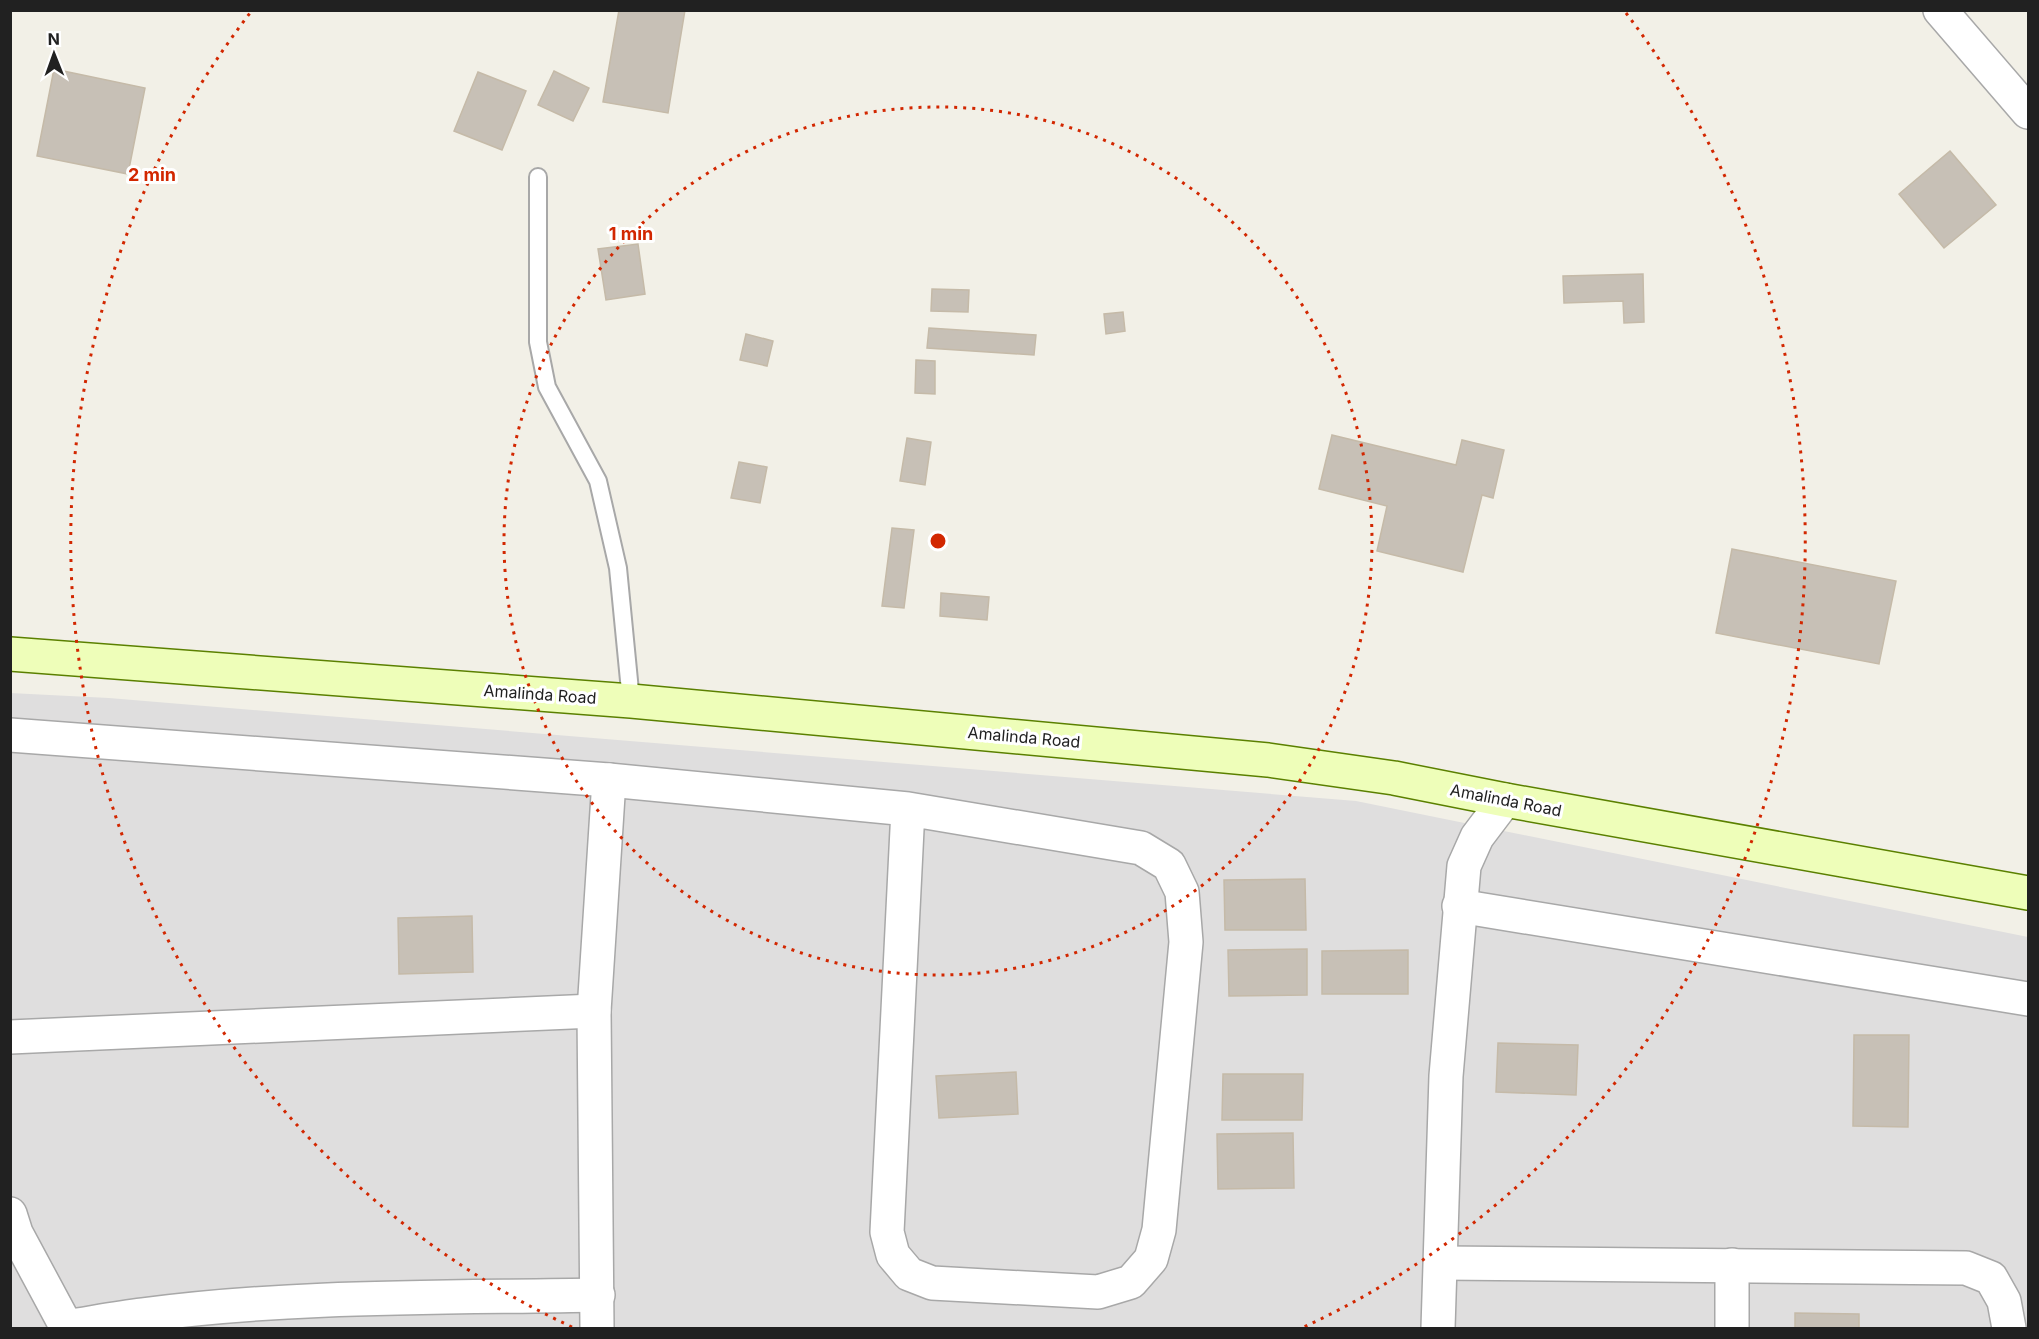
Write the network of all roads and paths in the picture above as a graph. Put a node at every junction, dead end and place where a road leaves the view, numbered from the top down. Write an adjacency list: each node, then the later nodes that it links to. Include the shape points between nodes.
1 (1940, 10): 2 (street)
2 (2028, 112)
3 (538, 177): 5 (lane, via 538,342 547,387 598,481 618,568)
4 (10, 654): 5 (street, Amalinda Road)
5 (631, 701): 8 (street, Amalinda Road, via 1268,760 1394,778)
6 (10, 735): 7 (street)
7 (609, 780): 9 (street); 13 (street)
8 (1505, 800): 10 (street, Amalinda Road); 11 (street, via 1477,837 1464,866)
9 (908, 809): 9 (street, via 1141,848 1168,865 1182,892 1186,942 1159,1230 1151,1259 1131,1282 1098,1292 932,1284 909,1274 893,1255 887,1232)
10 (2028, 893)
11 (1459, 906): 12 (street); 16 (street, via 1446,1076)
12 (2028, 999)
13 (594, 1011): 14 (street); 18 (street)
14 (10, 1037)
15 (10, 1214): 19 (street, via 16,1233)
16 (1441, 1263): 17 (street); 21 (street)
17 (1732, 1265): 22 (street); 23 (street, via 1966,1268 1991,1278 2004,1301)
18 (598, 1295): 19 (street, via 239,1306 142,1315); 20 (street)
19 (67, 1328)
20 (597, 1329)
21 (1438, 1329)
22 (1732, 1329)
23 (2009, 1329)

